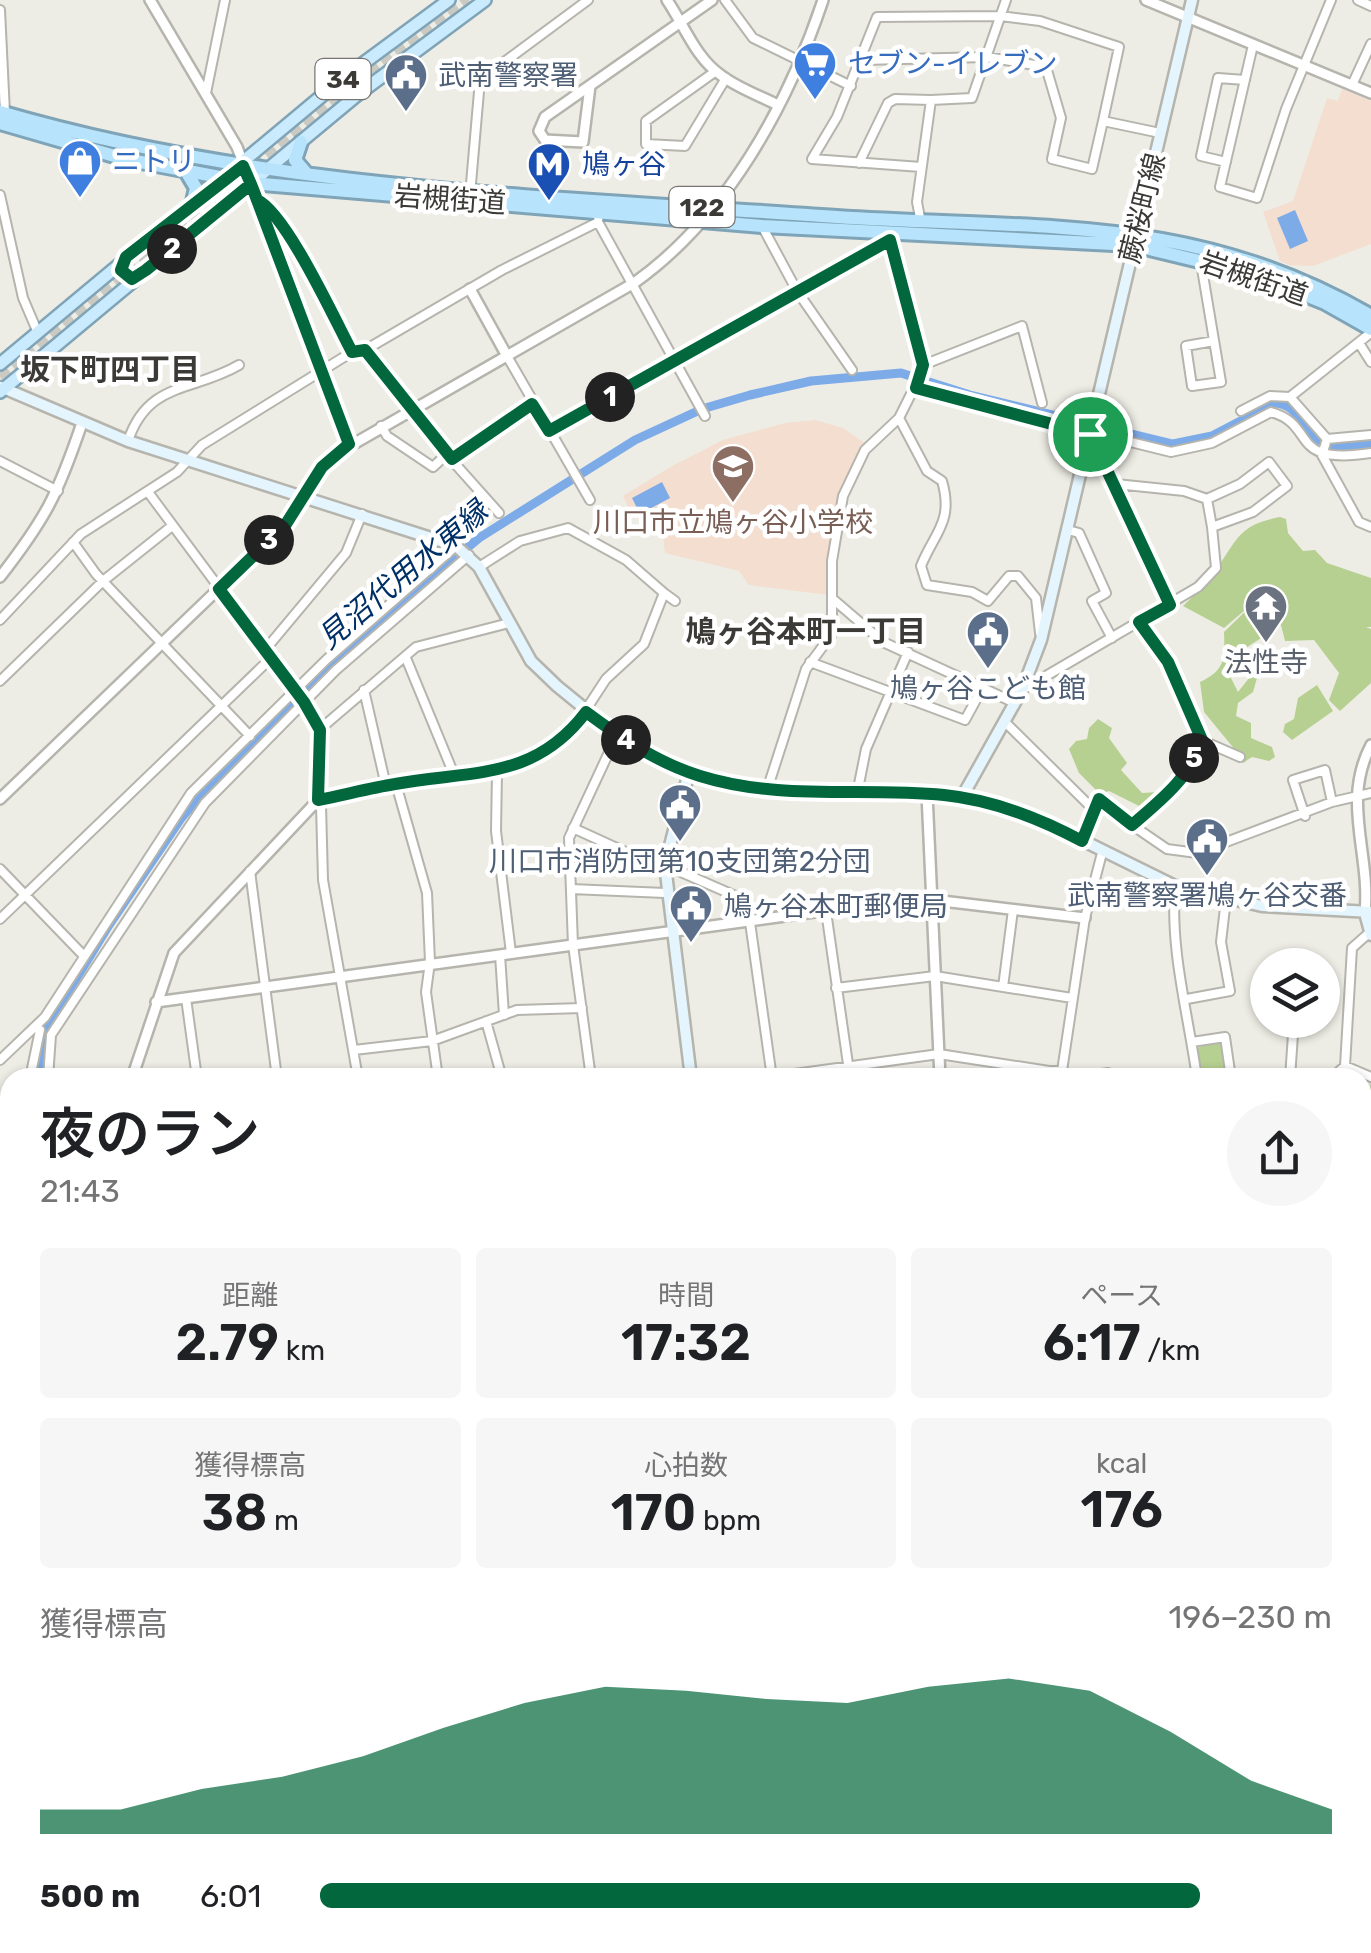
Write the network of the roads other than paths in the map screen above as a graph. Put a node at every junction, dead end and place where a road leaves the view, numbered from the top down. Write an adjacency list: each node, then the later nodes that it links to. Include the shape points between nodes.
1 (150, 0): 32 (street)
2 (225, 0): 32 (street)
3 (449, 0): 42 (main road, 34, via 342,79)
4 (484, 0): 39 (main road, 34)
5 (588, 0): 50 (street, via 480,80)
6 (668, 0): 19 (street)
7 (712, 0): 19 (street)
8 (726, 0): 24 (street, via 747,33)
9 (823, 0): 24 (street)
10 (1006, 0): 17 (street)
11 (1146, 0): 18 (street)
12 (1192, 0): 18 (main road, 蕨桜町線)
13 (1331, 0): 25 (street)
14 (1358, 0): 15 (street)
15 (1371, 6)
16 (0, 10): 36 (street)
17 (1000, 16): 22 (street); 23 (street, via 878,17); 37 (street, via 1040,21 1119,47)
18 (1187, 18): 21 (street); 38 (main road, 蕨桜町線)
19 (682, 22): 26 (street); 30 (street)
20 (1371, 44): 29 (street)
21 (1253, 45): 25 (street); 28 (street)
22 (987, 57): 23 (street); 34 (street, via 972,98); 37 (street, via 1046,67 1061,118 1052,159 1092,169)
23 (862, 60): 31 (street)
24 (798, 64): 31 (street); 35 (street)
25 (1303, 65): 29 (street); 40 (street, via 1257,198 1220,188)
26 (716, 71): 27 (street); 27 (street, via 646,121 646,144 685,146)
27 (726, 78): 35 (street)
28 (1245, 80): 40 (street); 40 (street, via 1218,78 1201,156)
29 (1352, 85): 33 (street)
30 (590, 86): 30 (street, via 583,142 545,140 542,121)
31 (851, 86): 41 (street, via 812,159)
32 (206, 93): 42 (street)
33 (1371, 93)
34 (931, 100): 41 (street, via 888,104); 43 (street)
35 (778, 105): 53 (street)
36 (2, 116): 42 (highway, 岩槻街道 / 122); 45 (highway, 岩槻街道 / 122, via 94,151)
37 (1102, 121): 38 (street)
38 (1160, 134): 60 (main road, 蕨桜町線)
39 (301, 142): 44 (main road, 34); 46 (highway, via 295,160)
40 (1226, 162)
41 (859, 163): 43 (street)
42 (243, 166): 44 (highway, 岩槻街道 / 122); 47 (main road, 34); 48 (street)
43 (921, 167): 57 (street)
44 (268, 170): 46 (highway, 岩槻街道 / 122); 48 (main road, 34)
45 (184, 171): 47 (highway, 岩槻街道 / 122); 52 (highway, via 195,180)
46 (312, 175): 50 (highway, 岩槻街道 / 122)
47 (226, 179): 48 (highway, 岩槻街道 / 122); 52 (main road, 34)
48 (251, 184): 50 (highway, 岩槻街道 / 122); 51 (street); 65 (main road, 34)
49 (0, 195): 55 (street)
50 (470, 195): 53 (highway, 岩槻街道 / 122); 54 (highway, 岩槻街道 / 122)
51 (257, 200): 77 (street, via 282,222); 84 (street)
52 (192, 206): 61 (main road, 34)
53 (711, 208): 56 (street); 57 (highway, 岩槻街道 / 122)
54 (599, 216): 56 (highway, 岩槻街道 / 122); 66 (street); 67 (street)
55 (3, 220): 62 (street)
56 (700, 221): 58 (highway, 岩槻街道 / 122); 66 (street)
57 (920, 223): 60 (highway, 岩槻街道 / 122)
58 (762, 226): 59 (highway, 岩槻街道 / 122); 69 (street)
59 (889, 237): 60 (highway, 岩槻街道 / 122); 69 (street); 85 (street)
60 (1135, 238): 63 (highway, 岩槻街道 / 122); 71 (highway, 岩槻街道 / 122, via 1254,262); 96 (main road, 蕨桜町線)
61 (126, 257): 65 (main road, via 124,277); 68 (main road, 34)
62 (14, 258): 64 (street); 72 (street)
63 (1200, 258): 73 (highway, 岩槻街道 / 122, via 1292,288); 74 (street)
64 (0, 263)
65 (146, 270): 70 (main road, 34)
66 (634, 283): 78 (street); 79 (street)
67 (470, 289): 76 (street); 78 (street)
68 (87, 290): 70 (main road, via 110,283); 72 (main road, 34)
69 (797, 291): 79 (street); 83 (street)
70 (113, 301): 86 (main road, 34)
71 (1371, 316)
72 (38, 332): 81 (main road, 34)
73 (1370, 332): 75 (street)
74 (1214, 341): 74 (street, via 1221,382 1192,386 1186,346)
75 (1359, 342): 80 (street); 87 (street)
76 (365, 350): 77 (street); 90 (street)
77 (352, 352): 84 (street)
78 (507, 356): 89 (street); 90 (street)
79 (677, 359): 92 (street); 97 (street)
80 (1371, 362)
81 (0, 364)
82 (239, 365): 100 (street, via 161,394 140,415)
83 (852, 370)
84 (320, 371): 101 (street); 106 (street, via 202,444)
85 (920, 376): 88 (street, via 1022,326); 93 (street); 96 (street)
86 (1, 389): 94 (main road)
87 (1290, 396): 91 (street, via 1270,396); 99 (street)
88 (1042, 402)
89 (532, 404): 97 (street); 103 (street)
90 (411, 410): 95 (street); 103 (street)
91 (1242, 411)
92 (705, 416)
93 (899, 418): 126 (street, via 865,450 843,496 832,561); 133 (street, via 946,494 942,531 921,566 927,585 988,601 1009,576 1018,576 1036,598)
94 (82, 423): 100 (main road); 108 (street)
95 (381, 426): 101 (street); 103 (street, via 433,467)
96 (1092, 428): 102 (street, via 1154,449 1185,450 1212,444 1271,412); 107 (street); 118 (main road, 蕨桜町線)
97 (549, 431): 112 (street)
98 (1371, 435): 99 (street)
99 (1327, 440): 102 (street)
100 (128, 441): 106 (main road)
101 (349, 444): 110 (street, via 322,467)
102 (1322, 455): 104 (street); 117 (street, via 1359,522)
103 (450, 456): 114 (street)
104 (1369, 456)
105 (0, 461): 108 (street)
106 (189, 461): 109 (street); 110 (main road)
107 (1116, 484): 111 (street); 128 (street)
108 (59, 491): 122 (street, via 39,530)
109 (148, 492): 115 (street); 119 (street)
110 (305, 496): 113 (main road); 124 (street, via 286,524)
111 (1207, 499): 116 (street); 116 (street, via 1269,462 1287,486 1253,512)
112 (590, 500)
113 (362, 514): 120 (main road); 136 (street, via 346,553)
114 (499, 514)
115 (172, 526): 123 (street); 124 (street)
116 (1212, 527): 128 (street, via 1216,568)
117 (1371, 527)
118 (1068, 530): 132 (street, via 1079,533 1106,593 1092,601); 133 (main road, 蕨桜町線)
119 (73, 542): 123 (street); 129 (street)
120 (463, 551): 121 (main road); 143 (street); 145 (street)
121 (479, 567): 125 (street, via 520,541 568,528 626,560); 131 (main road)
122 (0, 577)
123 (103, 582): 134 (street); 139 (street)
124 (219, 589): 134 (street); 136 (street)
125 (664, 593): 127 (street); 148 (street, via 644,644 606,679)
126 (834, 600): 135 (street, via 878,638); 138 (street, via 832,634)
127 (675, 601)
128 (1170, 605): 130 (street)
129 (0, 620)
130 (1139, 622): 132 (street); 153 (street, via 1168,662)
131 (509, 623): 137 (street, via 416,646); 148 (main road, via 530,661)
132 (1112, 638): 142 (street)
133 (1041, 640): 142 (main road, 蕨桜町線)
134 (162, 644): 147 (street); 166 (street)
135 (908, 652): 140 (street); 144 (street)
136 (268, 654): 143 (street); 147 (street)
137 (406, 658): 141 (street); 158 (street)
138 (810, 662): 144 (street); 160 (street)
139 (0, 681)
140 (983, 687): 144 (street, via 965,720); 146 (street)
141 (364, 690): 150 (street); 159 (street)
142 (1022, 690): 146 (main road, 蕨桜町線)
143 (296, 691): 145 (street); 152 (street)
144 (892, 695): 162 (street, via 866,749)
145 (304, 702): 150 (street); 209 (street, via 204,803)
146 (1015, 703): 149 (main road, 蕨桜町線)
147 (221, 707): 152 (street); 181 (street)
148 (586, 712): 151 (main road); 156 (street, via 559,742)
149 (1004, 720): 164 (main road, 蕨桜町線); 169 (street)
150 (320, 730): 167 (street)
151 (618, 735): 157 (main road); 172 (street)
152 (250, 736): 194 (street, via 191,793)
153 (1202, 740): 155 (street); 171 (street, via 1168,794)
154 (1371, 745): 165 (street)
155 (1240, 757)
156 (497, 772): 158 (street); 193 (street)
157 (689, 772): 160 (main road); 175 (main road)
158 (454, 777): 159 (street)
159 (391, 785): 167 (street); 195 (street, via 427,893)
160 (766, 790): 162 (main road)
161 (1371, 793): 165 (street)
162 (857, 794): 163 (main road)
163 (927, 794): 164 (main road); 182 (street)
164 (962, 797): 173 (main road, via 1031,816)
165 (1355, 798): 168 (street); 186 (street)
166 (0, 799)
167 (318, 800): 177 (street); 197 (street, via 323,880)
168 (1332, 802): 170 (street); 170 (street, via 1325,770 1293,780)
169 (1093, 809): 171 (street, via 1099,799); 173 (street)
170 (1305, 816): 171 (street, via 1197,852 1167,849)
171 (1132, 825)
172 (573, 828): 175 (street); 179 (street)
173 (1082, 841): 174 (main road)
174 (1102, 853): 178 (main road); 187 (street)
175 (665, 864): 180 (main road); 189 (street, via 747,901)
176 (0, 869): 181 (street)
177 (250, 871): 199 (street); 204 (street, via 174,953)
178 (1175, 886): 183 (main road); 203 (street, via 1174,958)
179 (571, 889): 180 (street); 192 (street)
180 (665, 893): 190 (main road)
181 (25, 895): 188 (street); 194 (street)
182 (931, 897): 184 (street); 185 (street); 196 (street)
183 (1226, 899): 186 (main road); 203 (street, via 1221,942 1230,990)
184 (1013, 910): 187 (street); 198 (street)
185 (826, 911): 189 (street); 200 (street)
186 (1368, 912): 191 (main road)
187 (1084, 918): 202 (street)
188 (0, 919)
189 (750, 921): 190 (street); 228 (street)
190 (672, 931): 192 (street); 227 (main road)
191 (1370, 934): 217 (street, via 1352,948)
192 (573, 945): 193 (street); 205 (street)
193 (505, 954): 195 (street); 206 (street)
194 (84, 956): 208 (street)
195 (430, 962): 197 (street); 211 (street)
196 (935, 976): 198 (street); 200 (street); 214 (street)
197 (342, 977): 199 (street); 213 (street)
198 (1003, 987): 202 (street)
199 (264, 988): 201 (street); 222 (street)
200 (836, 988): 216 (street)
201 (186, 998): 204 (street); 221 (street)
202 (1072, 998): 233 (street)
203 (1187, 999): 212 (street)
204 (156, 1002): 220 (street)
205 (582, 1008): 206 (street); 226 (street)
206 (504, 1015): 207 (street)
207 (486, 1021): 211 (street); 225 (street)
208 (37, 1028): 209 (street); 215 (street); 218 (street)
209 (51, 1035): 219 (street)
210 (1293, 1038): 236 (street)
211 (432, 1041): 213 (street); 224 (street)
212 (1192, 1042): 234 (street); 235 (street, via 1224,1036)
213 (354, 1050): 223 (street)
214 (939, 1054): 216 (street); 231 (street); 232 (street)
215 (0, 1060)
216 (848, 1064): 229 (street); 230 (street)
217 (1345, 1066): 237 (street)
218 (31, 1068)
219 (49, 1068)
220 (135, 1068)
221 (196, 1068)
222 (276, 1068)
223 (357, 1068)
224 (436, 1068)
225 (499, 1068)
226 (590, 1068)
227 (691, 1068)
228 (769, 1068)
229 (829, 1068)
230 (849, 1068)
231 (940, 1068)
232 (1030, 1068)
233 (1062, 1068)
234 (1196, 1068)
235 (1229, 1068)
236 (1291, 1068)
237 (1349, 1068)

